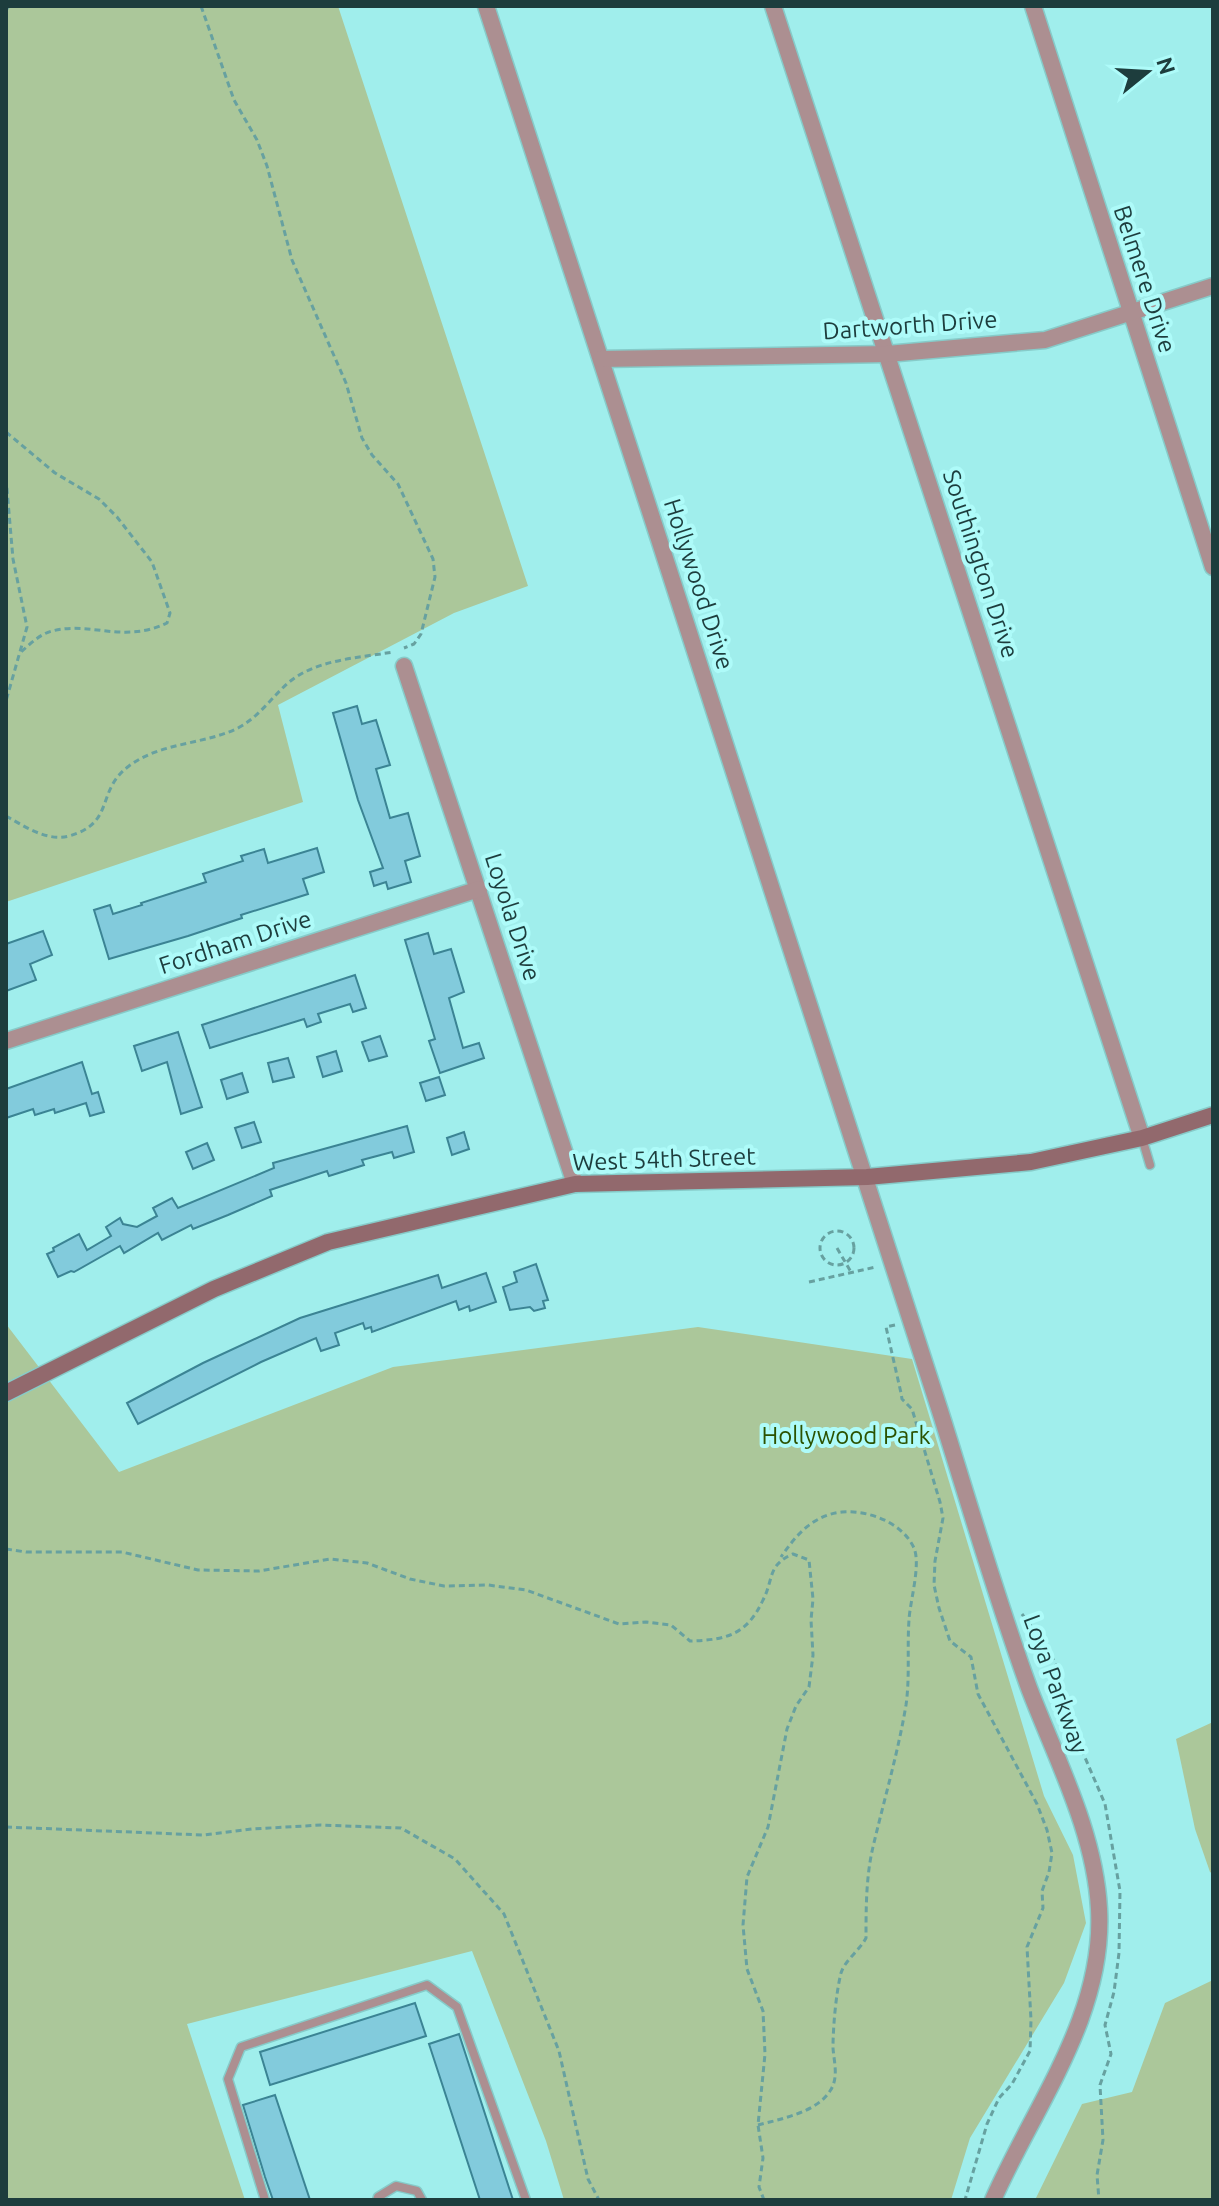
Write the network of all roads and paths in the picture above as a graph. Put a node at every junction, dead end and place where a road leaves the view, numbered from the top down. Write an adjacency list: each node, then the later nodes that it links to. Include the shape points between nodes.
1 (201, 6): 15 (path, via 234,100 267,166 292,260 346,383 362,438 398,484 427,542 435,577 430,604 414,644 304,672 241,727 161,750 127,767 111,783 97,822 82,831 64,837 37,833)
2 (486, 6): 8 (street, Hollywood Drive)
3 (773, 6): 7 (street, Southington Drive)
4 (1033, 6): 6 (street, Belmere Drive)
5 (1213, 286): 6 (street, Dartworth Drive)
6 (1130, 313): 7 (street, Dartworth Drive, via 1045,340); 11 (street, Belmere Drive)
7 (887, 354): 8 (street, Dartworth Drive); 19 (street, Southington Drive)
8 (601, 359): 21 (street, Hollywood Drive)
9 (6, 432): 12 (path, via 117,517 152,562 170,613 167,623 153,630 51,631)
10 (6, 478): 12 (path, via 13,559 27,627)
11 (1213, 567)
12 (21, 652): 14 (path)
13 (404, 666): 16 (street, Loyola Drive)
14 (6, 701)
15 (6, 816)
16 (479, 889): 17 (street, Fordham Drive); 22 (street, Loyola Drive)
17 (6, 1041)
18 (1213, 1115): 19 (street, West 54th Street)
19 (1142, 1138): 20 (lane); 21 (street, West 54th Street, via 1031,1162)
20 (1150, 1165)
21 (867, 1177): 22 (street, West 54th Street); 41 (street, Loya Parkway, via 1028,1685 1096,1876 1097,1961 1083,2016)
22 (575, 1184): 29 (street, West 54th Street, via 328,1242 214,1289)
23 (837, 1248): 24 (path)
24 (845, 1263): 24 (path, via 854,1245 847,1233 834,1230 822,1237 819,1250 827,1263); 26 (path)
25 (866, 1270): 26 (path)
26 (851, 1272): 27 (path)
27 (809, 1282)
28 (886, 1327): 40 (path, via 902,1399 912,1409 940,1502 943,1518 934,1585 939,1608 950,1641 971,1657 978,1694 1037,1804 1052,1853 1043,1908 1027,1947 1030,2051 993,2111)
29 (6, 1393)
30 (6, 1549): 31 (path, via 122,1552 198,1570 259,1571 330,1559 367,1563 444,1586 526,1590 619,1624 671,1625 690,1641 718,1641 745,1628 764,1599)
31 (779, 1560): 33 (path, via 793,1554 809,1560 813,1655 809,1687 787,1729 768,1827 747,1877 747,1969 763,2011 765,2039); 33 (path, via 801,1529 837,1513 853,1512 870,1514 904,1533 916,1560 906,1703 872,1848 866,1938 841,1971 831,2091 814,2105)
32 (6, 1827): 38 (path, via 203,1835 321,1825 401,1828 455,1859 504,1914 559,2051 588,2179)
33 (758, 2125): 39 (path)
34 (265, 2200): 37 (lane, via 228,2079 241,2047 427,1985 457,2007)
35 (377, 2200): 36 (lane, via 396,2186 417,2191)
36 (422, 2200)
37 (526, 2200)
38 (599, 2200)
39 (764, 2200)
40 (965, 2200)
41 (993, 2200)

